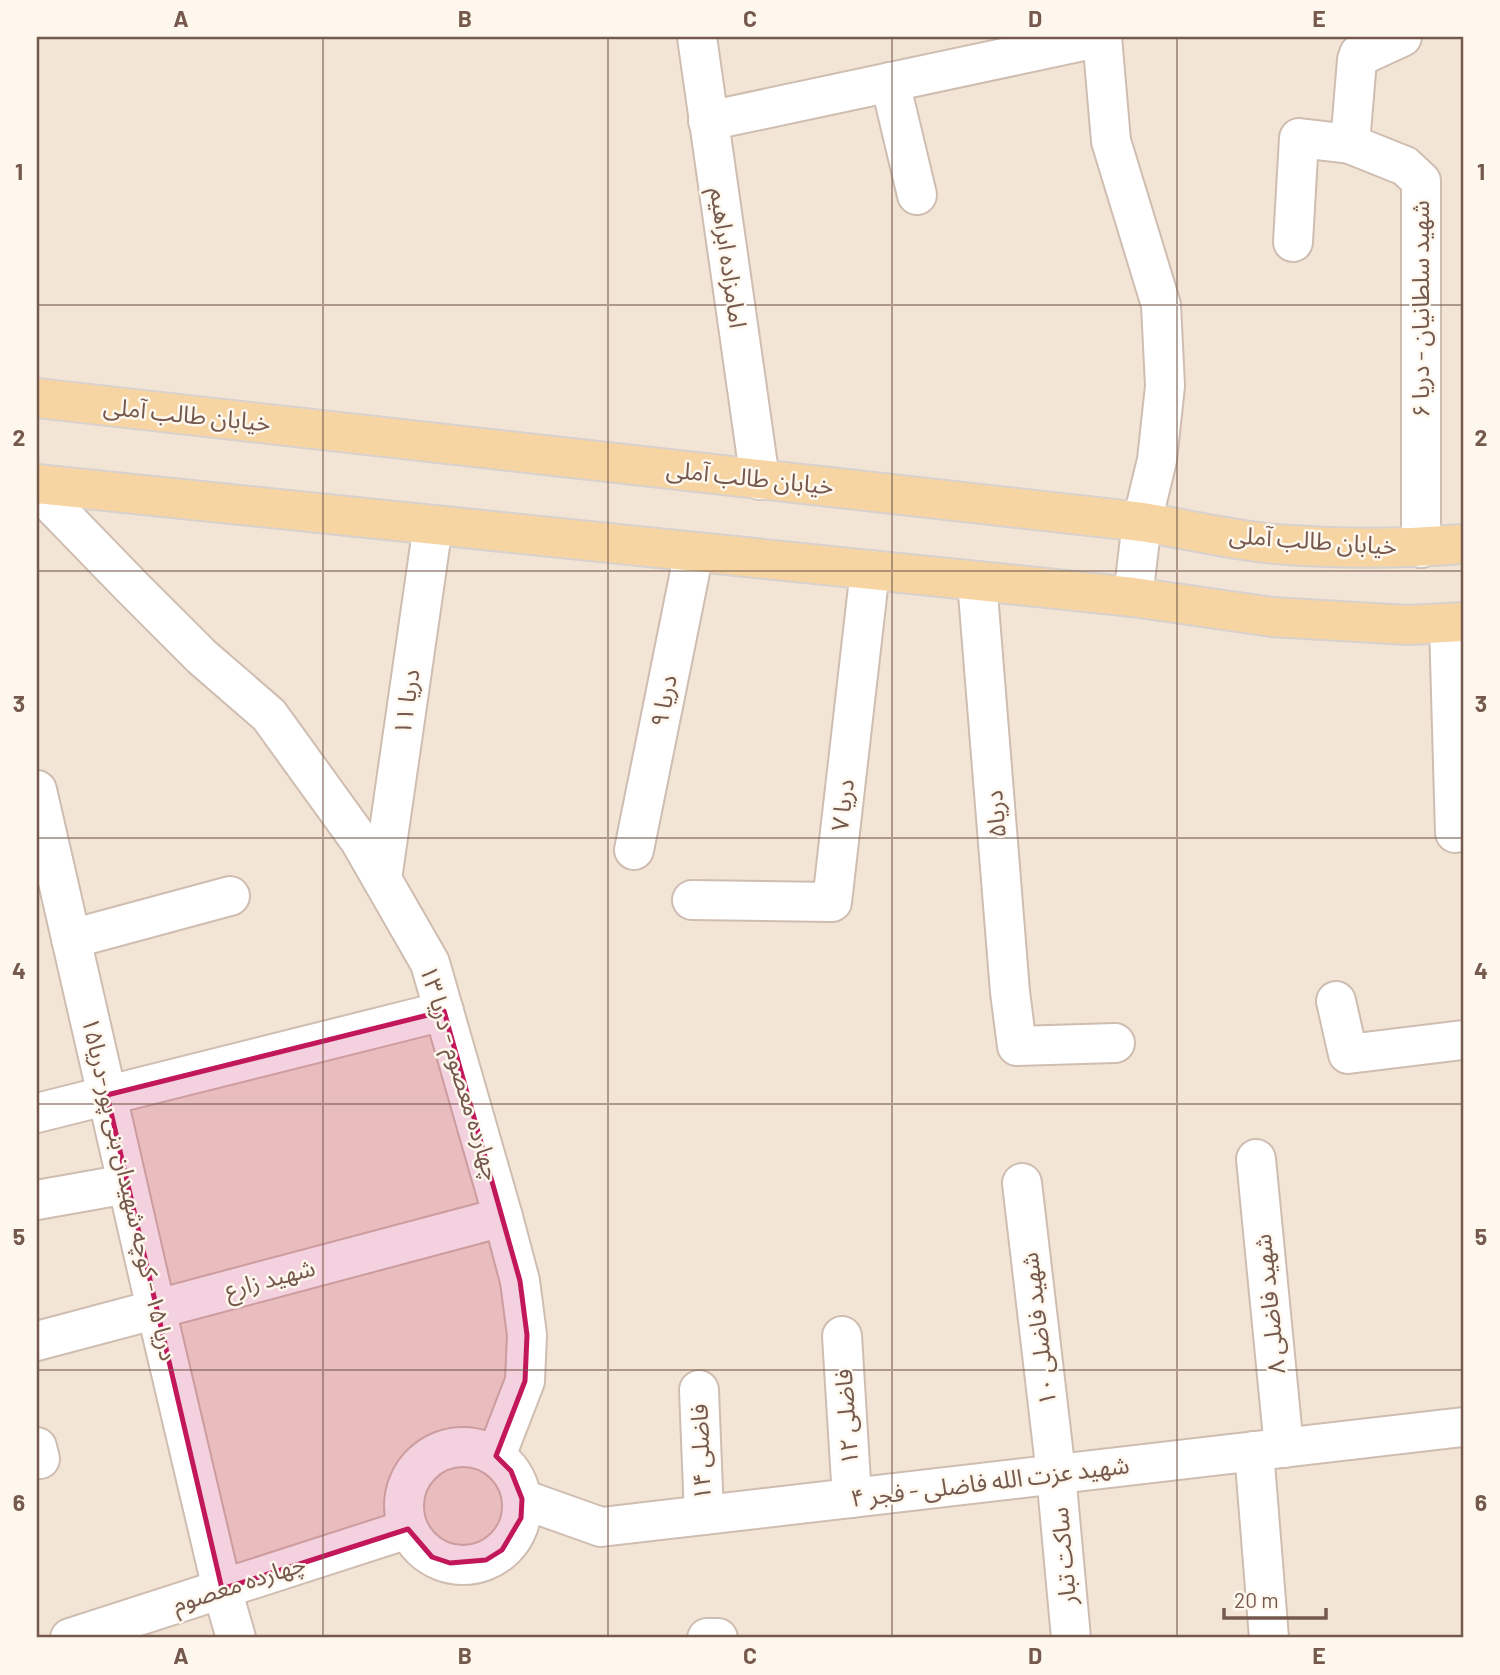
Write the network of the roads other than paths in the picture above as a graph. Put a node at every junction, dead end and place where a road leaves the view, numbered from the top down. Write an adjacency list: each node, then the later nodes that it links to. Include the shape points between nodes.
1 (696, 37): 5 (street, امامزاده ابراهیم)
2 (1102, 37): 4 (street); 12 (street, via 1111,141 1161,305 1165,386 1157,460)
3 (1402, 37): 6 (street, via 1359,54)
4 (890, 82): 5 (street); 7 (street)
5 (708, 121): 10 (street, امامزاده ابراهیم)
6 (1350, 144): 8 (street, شهید سلطانیان - دریا ۶, via 1299,138); 15 (street, شهید سلطانیان - دریا ۶, via 1405,166 1421,181)
7 (917, 195)
8 (1293, 242)
9 (37, 398): 10 (main road, خیابان طالب آملی)
10 (760, 480): 12 (main road, خیابان طالب آملی)
11 (37, 486): 13 (main road); 24 (street, چهارده معصوم - دریا ۱۳, via 202,657 269,715)
12 (1142, 522): 15 (main road, خیابان طالب آملی, via 1272,543); 19 (street)
13 (433, 525): 16 (main road); 24 (street, دریا ۱۱)
14 (1463, 544): 15 (main road, خیابان طالب آملی)
15 (1421, 548)
16 (694, 552): 17 (main road); 23 (street, دریا ۹)
17 (870, 570): 18 (main road); 26 (street, دریا ۷, via 832,902)
18 (977, 581): 19 (main road); 31 (street, دریا۵, via 1017,1046)
19 (1133, 597): 20 (main road, via 1272,617 1408,625)
20 (1456, 623): 22 (street, via 1455,833)
21 (38, 797): 27 (street, دریا ۱۵ - كوچه شهيدان بنی پور-دريا۱۵)
22 (1463, 832)
23 (634, 850)
24 (382, 879): 29 (street, چهارده معصوم - دریا ۱۳, via 430,963)
25 (230, 896): 27 (street)
26 (692, 900)
27 (71, 939): 32 (street, دریا ۱۵ - كوچه شهيدان بنی پور-دريا۱۵)
28 (1336, 1001): 30 (street, via 1348,1054)
29 (444, 1011): 32 (street); 38 (street, چهارده معصوم - دریا ۱۳)
30 (1463, 1040)
31 (1115, 1044)
32 (107, 1095): 33 (street); 36 (street, دریا ۱۵ - كوچه شهيدان بنی پور-دريا۱۵)
33 (37, 1113)
34 (1256, 1160): 44 (street, شهید فاضلی ۸)
35 (1022, 1183): 46 (street, شهید فاضلی ۱۰)
36 (127, 1184): 37 (street); 39 (street, دریا ۱۵ - كوچه شهيدان بنی پور-دريا۱۵)
37 (37, 1200)
38 (503, 1217): 39 (street, شهید زارع); 45 (street, چهارده معصوم - دریا ۱۳, via 520,1281 527,1335 525,1381)
39 (156, 1309): 41 (street, شهید زارع); 51 (street, دریا ۱۵ - كوچه شهيدان بنی پور-دريا۱۵)
40 (842, 1336): 47 (street, فاضلی ۱۲)
41 (37, 1340)
42 (699, 1390): 49 (street, فاضلی ۱۴)
43 (1463, 1427): 44 (street, شهید عزت الله فاضلی - فجر ۴)
44 (1269, 1449): 46 (street, شهید عزت الله فاضلی - فجر ۴); 57 (street, شهید فاضلی ۸)
45 (496, 1456): 48 (street, via 511,1471); 50 (street, via 460,1446 425,1460 405,1491)
46 (1056, 1474): 47 (street, شهید عزت الله فاضلی - فجر ۴); 56 (street, ساکت تبار)
47 (852, 1498): 49 (street, شهید عزت الله فاضلی - فجر ۴)
48 (522, 1499): 49 (street, شهید عزت الله فاضلی - فجر ۴, via 601,1527); 50 (street, via 514,1536 502,1550 468,1565 432,1557)
49 (704, 1515)
50 (408, 1529): 51 (street, چهارده معصوم)
51 (222, 1589): 52 (street, چهارده معصوم); 53 (street, دریا ۱۵ - كوچه شهيدان بنی پور-دريا۱۵)
52 (70, 1638)
53 (236, 1638)
54 (707, 1638): 55 (street)
55 (717, 1638)
56 (1071, 1638)
57 (1269, 1638)

